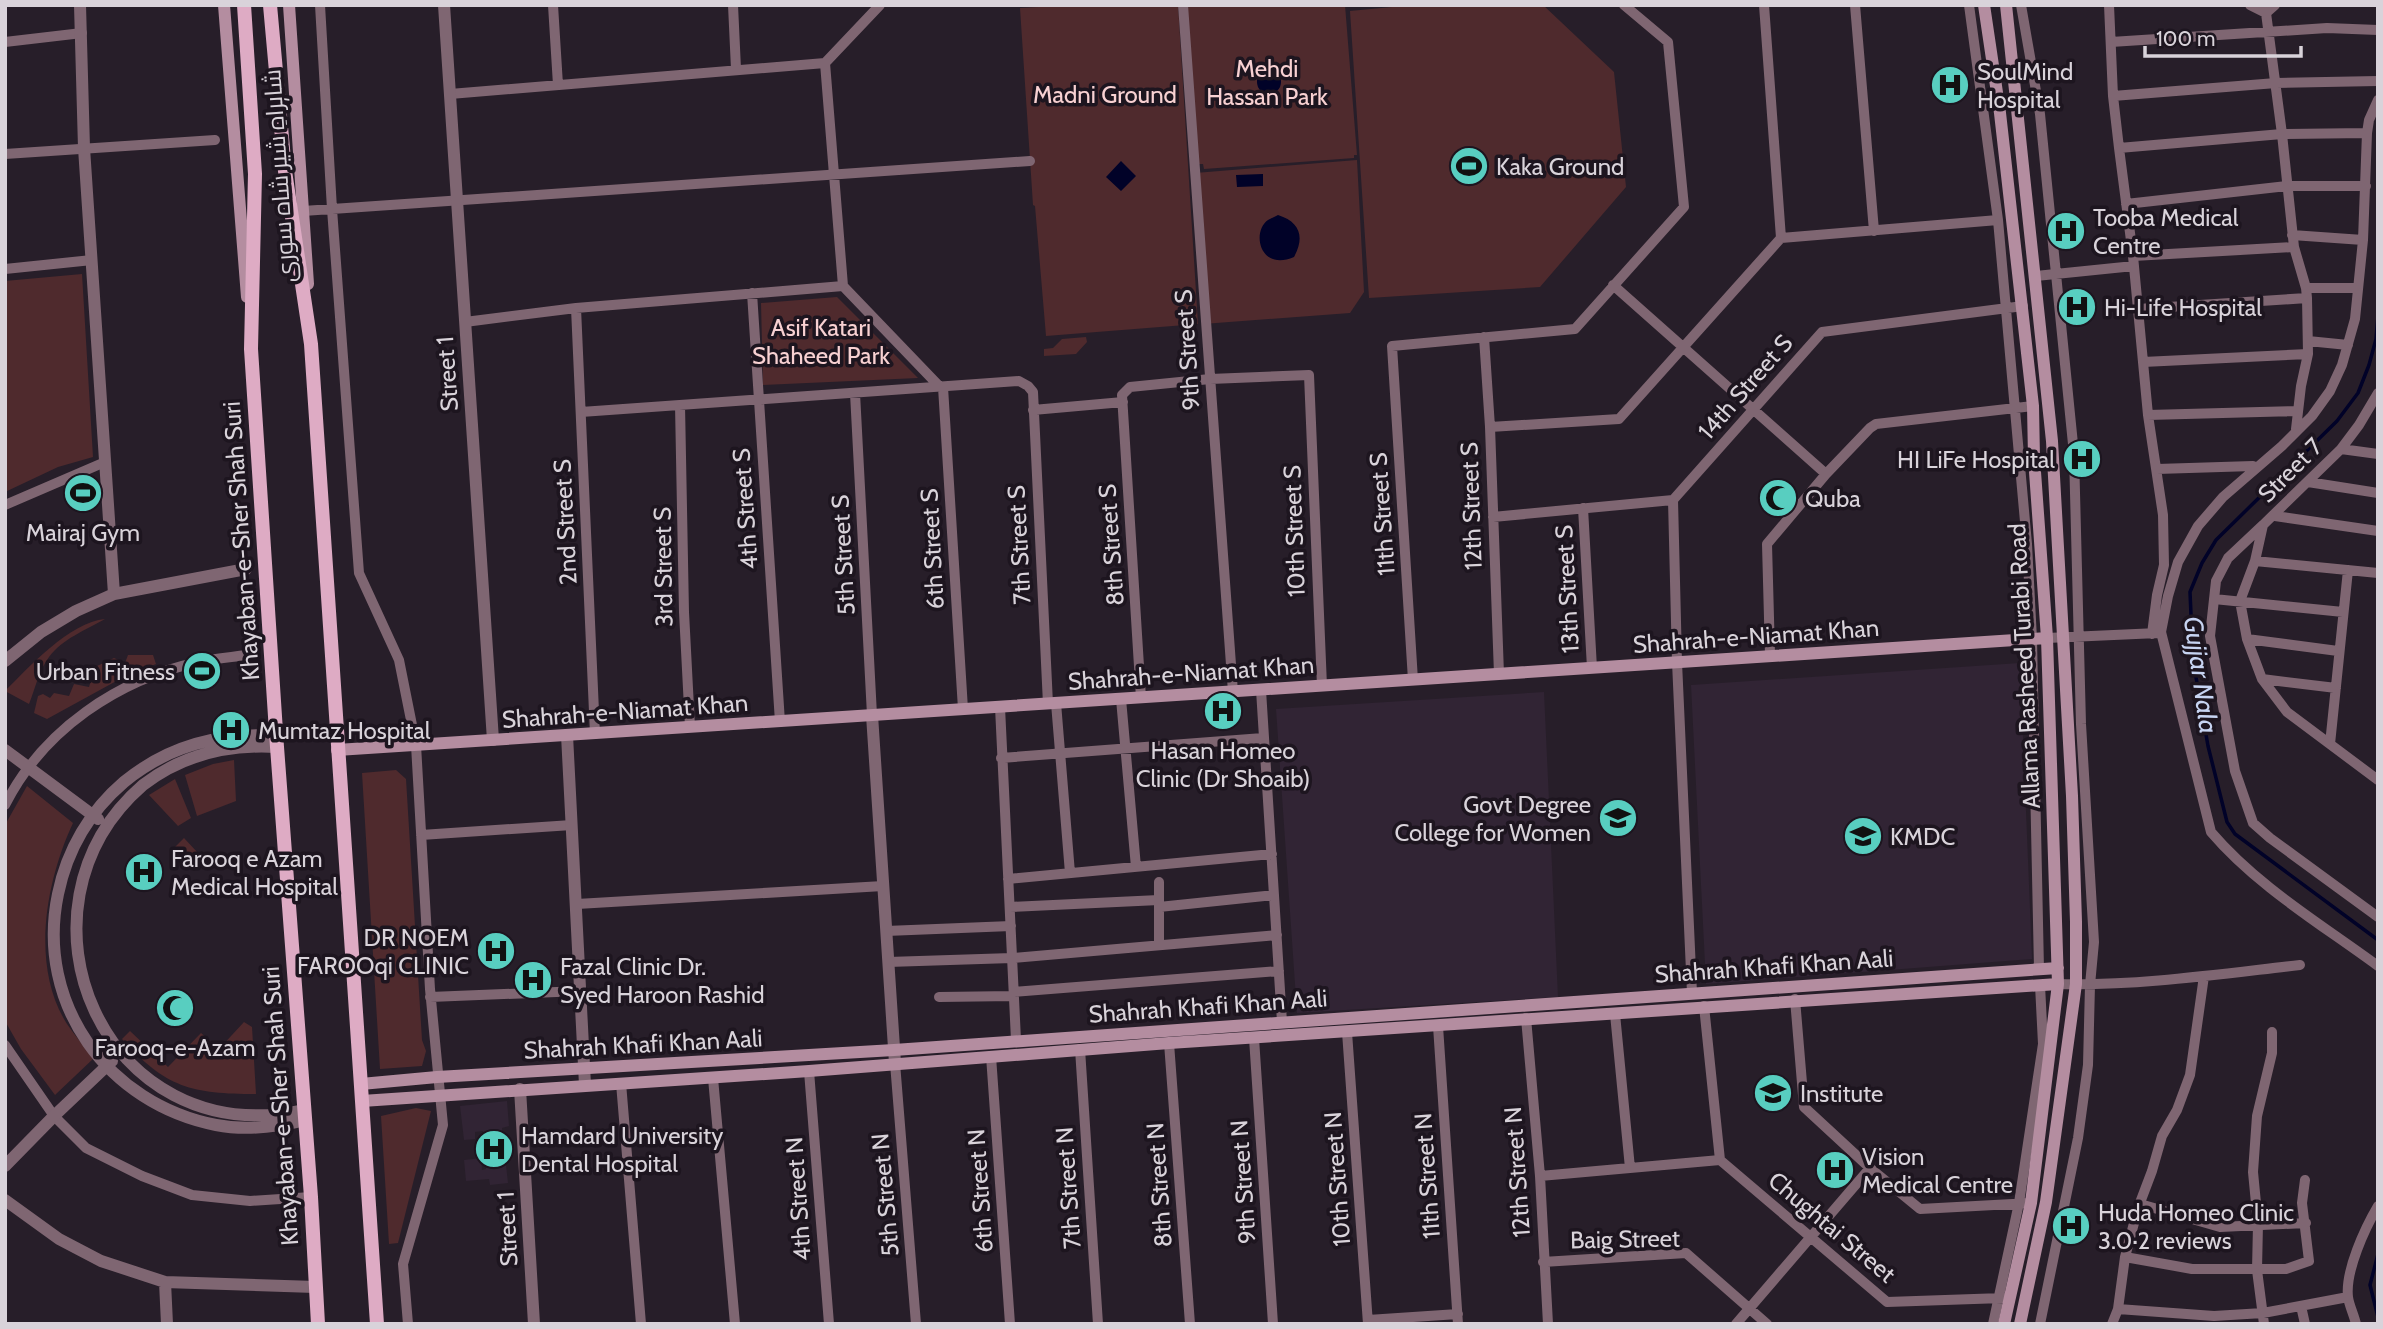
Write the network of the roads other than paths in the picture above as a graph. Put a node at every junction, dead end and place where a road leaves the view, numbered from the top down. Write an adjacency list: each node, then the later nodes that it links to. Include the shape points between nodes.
1 (80, 5): 25 (street)
2 (224, 5): 76 (main road)
3 (244, 5): 76 (main road, Khayaban-e-Sher Shah Suri, via 255,174)
4 (271, 5): 73 (main road, via 285,171)
5 (289, 5): 49 (main road, شاہراہِ شیر شاہ سوری)
6 (320, 5): 48 (street)
7 (444, 5): 33 (street, Street 1)
8 (553, 5): 32 (street)
9 (733, 5): 29 (street)
10 (880, 5): 28 (street)
11 (1183, 5): 79 (street, 9th Street S)
12 (1624, 5): 61 (street, via 1668,42 1684,207)
13 (1764, 5): 53 (street)
14 (1855, 5): 51 (street)
15 (1969, 5): 50 (street)
16 (1984, 5): 66 (main road, Allama Rasheed Turabi Road)
17 (2006, 5): 60 (main road, Allama Rasheed Turabi Road)
18 (2021, 5): 59 (street, via 2040,114)
19 (2109, 5): 27 (street)
20 (2250, 5): 22 (street)
21 (2275, 5): 22 (street)
22 (2266, 13): 24 (street)
23 (2378, 30): 24 (street)
24 (2270, 31): 27 (street); 31 (street)
25 (82, 33): 26 (street); 39 (street)
26 (5, 42)
27 (2111, 42): 34 (street)
28 (824, 63): 29 (street); 43 (street)
29 (736, 69): 32 (street)
30 (2378, 81): 31 (street)
31 (2276, 83): 34 (street); 37 (street)
32 (558, 85): 33 (street)
33 (450, 94): 46 (street, Street 1)
34 (2113, 96): 40 (street)
35 (2378, 100): 36 (street)
36 (2367, 133): 37 (street); 45 (street)
37 (2282, 134): 40 (street); 44 (street)
38 (215, 140): 39 (street)
39 (84, 148): 41 (street); 56 (street)
40 (2119, 148): 47 (street)
41 (5, 154)
42 (1030, 161): 43 (street)
43 (834, 175): 46 (street); 62 (street)
44 (2287, 186): 45 (street); 47 (street); 52 (street)
45 (2366, 186): 54 (street)
46 (457, 201): 48 (street); 70 (street, Street 1)
47 (2126, 204): 57 (street)
48 (332, 209): 49 (street); 153 (street, via 359,573 399,660)
49 (303, 211): 73 (main road, شاہراہِ شیر شاہ سوری)
50 (1998, 220): 51 (street); 68 (street)
51 (1874, 231): 53 (street)
52 (2292, 235): 54 (street); 55 (street)
53 (1781, 238): 75 (street)
54 (2363, 240): 63 (street)
55 (2294, 247): 57 (street); 65 (street)
56 (92, 260): 58 (street); 97 (street)
57 (2133, 261): 59 (street); 69 (street)
58 (5, 269)
59 (2058, 274): 60 (street); 121 (street, via 2074,454)
60 (2036, 276): 123 (main road, Allama Rasheed Turabi Road)
61 (1613, 285): 71 (street, via 1574,329); 75 (street)
62 (843, 286): 64 (street); 80 (street)
63 (2356, 288): 65 (street); 74 (street)
64 (752, 293): 67 (street); 83 (street, 4th Street S)
65 (2307, 293): 69 (street); 72 (street)
66 (2022, 306): 68 (street, 14th Street S); 86 (main road, Allama Rasheed Turabi Road)
67 (576, 308): 70 (street); 91 (street, 2nd Street S)
68 (2006, 309): 87 (street); 89 (street, 14th Street S, via 1822,332)
69 (2138, 309): 78 (street)
70 (465, 322): 150 (street, Street 1)
71 (1484, 337): 93 (street, 12th Street S); 134 (street, 11th Street S, via 1392,346)
72 (2308, 341): 74 (street); 77 (street)
73 (311, 344): 156 (main road)
74 (2348, 345): 94 (street, via 2330,391)
75 (1683, 347): 89 (street); 93 (street, via 1619,419)
76 (251, 349): 151 (main road, Khayaban-e-Sher Shah Suri)
77 (2308, 354): 78 (street); 90 (street)
78 (2143, 362): 92 (street)
79 (1210, 379): 84 (street, 8th Street S, via 1130,387); 135 (street, 10th Street S, via 1308,375); 138 (street, 9th Street S)
80 (942, 387): 81 (street); 88 (street, 7th Street S, via 1019,381 1032,392); 143 (street, 6th Street S)
81 (855, 393): 83 (street); 144 (street, 5th Street S)
82 (2378, 393): 95 (street, Street 7)
83 (758, 400): 85 (street); 145 (street, 4th Street S)
84 (1123, 402): 88 (street); 139 (street, 8th Street S)
85 (680, 405): 91 (street); 146 (street, 3rd Street S)
86 (2033, 406): 87 (street); 122 (main road, Allama Rasheed Turabi Road)
87 (2016, 408): 100 (street, via 1876,425); 124 (street)
88 (1033, 410): 141 (street, 7th Street S)
89 (1754, 410): 100 (street); 103 (street, 14th Street S)
90 (2298, 411): 92 (street); 94 (street)
91 (581, 412): 147 (street, 2nd Street S)
92 (2148, 415): 98 (street)
93 (1490, 427): 106 (street, 12th Street S)
94 (2298, 430): 99 (street)
95 (2342, 449): 96 (street); 101 (street, Street 7)
96 (2378, 454)
97 (106, 461): 104 (street); 114 (street)
98 (2157, 469): 99 (street); 115 (street, via 2164,565)
99 (2255, 469): 116 (street, via 2198,526 2178,562)
100 (1826, 474): 128 (street, via 1767,544)
101 (2308, 482): 102 (street); 107 (street, Street 7)
102 (2378, 493)
103 (1674, 500): 105 (street); 130 (street)
104 (5, 505)
105 (1583, 508): 106 (street); 131 (street, 13th Street S)
106 (1493, 516): 132 (street, 12th Street S)
107 (2275, 516): 108 (street, Street 7); 109 (street)
108 (2263, 525): 110 (street, Street 7); 117 (street, via 2228,558 2216,581)
109 (2378, 531)
110 (2255, 561): 112 (street); 118 (street, Street 7)
111 (246, 569): 114 (street)
112 (2348, 570): 113 (street); 119 (street)
113 (2378, 573)
114 (114, 594): 129 (street, via 41,632)
115 (2157, 595): 116 (street); 120 (street)
116 (2168, 596): 120 (street)
117 (2214, 599): 118 (street); 176 (street, via 2210,636 2217,678 2235,771 2253,822)
118 (2240, 601): 119 (street); 125 (street)
119 (2343, 612): 126 (street)
120 (2156, 633): 121 (street); 184 (street, via 2211,832 2232,856)
121 (2080, 637): 123 (street); 192 (street, via 2094,942)
122 (2047, 638): 123 (street); 124 (main road, Shahrah-e-Niamat Khan); 185 (main road, Allama Rasheed Turabi Road)
123 (2064, 638): 190 (main road, Allama Rasheed Turabi Road)
124 (2032, 639): 128 (main road, Shahrah-e-Niamat Khan); 186 (street)
125 (2247, 639): 126 (street); 133 (street)
126 (2339, 651): 136 (street)
127 (253, 654): 159 (street, via 198,662 145,678 99,701 66,726)
128 (1770, 655): 130 (main road, Shahrah-e-Niamat Khan)
129 (5, 661)
130 (1677, 662): 131 (main road, Shahrah-e-Niamat Khan); 194 (street)
131 (1592, 668): 132 (main road, Shahrah-e-Niamat Khan)
132 (1499, 674): 134 (main road, Shahrah-e-Niamat Khan)
133 (2262, 679): 136 (street); 152 (street, via 2287,712)
134 (1413, 680): 135 (main road, Shahrah-e-Niamat Khan)
135 (1322, 686): 137 (main road, Shahrah-e-Niamat Khan)
136 (2336, 688): 152 (street)
137 (1261, 690): 138 (main road, Shahrah-e-Niamat Khan); 149 (street)
138 (1233, 692): 139 (main road, Shahrah-e-Niamat Khan)
139 (1141, 698): 140 (main road, Shahrah-e-Niamat Khan)
140 (1121, 699): 141 (main road, Shahrah-e-Niamat Khan); 154 (street)
141 (1052, 704): 142 (main road, Shahrah-e-Niamat Khan); 157 (street, 7th Street S)
142 (1000, 707): 143 (main road, Shahrah-e-Niamat Khan); 158 (street)
143 (963, 709): 144 (main road, Shahrah-e-Niamat Khan)
144 (872, 715): 145 (main road, Shahrah-e-Niamat Khan); 171 (street)
145 (780, 722): 146 (main road, Shahrah-e-Niamat Khan)
146 (690, 727): 147 (main road, Shahrah-e-Niamat Khan)
147 (595, 734): 148 (main road, Shahrah-e-Niamat Khan)
148 (567, 736): 150 (main road, Shahrah-e-Niamat Khan); 164 (street)
149 (1262, 738): 154 (street); 166 (street)
150 (493, 740): 153 (main road, Shahrah-e-Niamat Khan)
151 (277, 741): 162 (street, via 227,736 166,754 138,770); 163 (street, via 189,758 128,797); 229 (main road, Khayaban-e-Sher Shah Suri)
152 (2330, 744): 160 (street)
153 (416, 745): 156 (main road, Shahrah-e-Niamat Khan); 165 (street)
154 (1126, 748): 157 (street); 167 (street)
155 (5, 750): 159 (street)
156 (337, 750): 224 (main road)
157 (1061, 753): 158 (street); 168 (street, 7th Street S)
158 (1001, 758): 169 (street)
159 (29, 768): 161 (street); 162 (street)
160 (2378, 780)
161 (5, 805)
162 (93, 815): 163 (street); 218 (street, via 62,876 54,944 69,1010)
163 (105, 824): 215 (street, via 78,880 71,911 71,943 85,1003)
164 (572, 825): 165 (street); 173 (street)
165 (421, 835): 196 (street)
166 (1272, 854): 167 (street); 172 (street)
167 (1136, 867): 168 (street)
168 (1070, 873): 169 (street)
169 (1008, 879): 175 (street)
170 (1159, 882): 174 (street)
171 (883, 886): 173 (street); 178 (street)
172 (1274, 895): 174 (street); 179 (street)
173 (577, 904): 193 (street)
174 (1159, 904): 175 (street); 180 (street)
175 (1010, 907): 177 (street)
176 (2378, 917)
177 (1011, 926): 178 (street); 181 (street)
178 (886, 930): 182 (street)
179 (1277, 935): 180 (street); 187 (street)
180 (1159, 945): 181 (street)
181 (1012, 958): 182 (street); 195 (street)
182 (888, 962): 217 (street)
183 (2300, 965): 188 (street)
184 (2378, 966)
185 (2058, 968): 186 (main road, Shahrah Khafi Khan Aali); 189 (main road, Allama Rasheed Turabi Road)
186 (2039, 969): 194 (main road, Shahrah Khafi Khan Aali)
187 (1279, 971): 195 (street); 205 (street)
188 (2204, 976): 192 (street); 240 (street, via 2190,1075 2162,1136)
189 (2058, 984): 190 (street); 191 (main road, Shahrah Khafi Khan Aali); 239 (main road, Allama Rasheed Turabi Road)
190 (2076, 984): 192 (street); 278 (main road, Allama Rasheed Turabi Road, via 2046,1202)
191 (2040, 985): 199 (main road, Shahrah Khafi Khan Aali); 239 (street, via 2043,1044)
192 (2090, 985): 279 (street, via 2088,1065 2078,1138)
193 (581, 991): 196 (street); 219 (street)
194 (1692, 993): 198 (main road, Shahrah Khafi Khan Aali)
195 (1014, 994): 197 (street); 211 (street)
196 (430, 997): 221 (street)
197 (939, 997)
198 (1620, 999): 200 (main road, Shahrah Khafi Khan Aali); 203 (main road)
199 (1795, 999): 201 (main road, Shahrah Khafi Khan Aali); 234 (street, via 1804,1107)
200 (1607, 1000): 202 (main road, Shahrah Khafi Khan Aali); 203 (main road)
201 (1704, 1006): 203 (main road, Shahrah Khafi Khan Aali); 231 (street)
202 (1443, 1011): 205 (main road, Shahrah Khafi Khan Aali); 206 (main road)
203 (1615, 1014): 204 (main road, Shahrah Khafi Khan Aali); 233 (street)
204 (1526, 1018): 206 (main road, Shahrah Khafi Khan Aali); 235 (street, 12th Street N)
205 (1278, 1022): 209 (main road); 211 (main road, Shahrah Khafi Khan Aali)
206 (1441, 1026): 207 (main road, Shahrah Khafi Khan Aali); 255 (street, 11th Street N)
207 (1347, 1031): 209 (main road, Shahrah Khafi Khan Aali); 259 (street, 10th Street N)
208 (2272, 1032): 243 (street, via 2255,1141)
209 (1275, 1037): 210 (main road, Shahrah Khafi Khan Aali)
210 (1254, 1038): 212 (main road, Shahrah Khafi Khan Aali); 272 (street, 9th Street N)
211 (1016, 1040): 217 (main road, Shahrah Khafi Khan Aali)
212 (1169, 1043): 214 (main road, Shahrah Khafi Khan Aali); 271 (street, 8th Street N)
213 (5, 1045): 230 (street)
214 (1080, 1049): 216 (main road, Shahrah Khafi Khan Aali); 270 (street, 7th Street N)
215 (118, 1056): 218 (street); 229 (street, via 166,1094 194,1106 223,1114)
216 (991, 1056): 217 (main road, Shahrah Khafi Khan Aali); 269 (street, 6th Street N)
217 (894, 1057): 219 (main road, Shahrah Khafi Khan Aali); 220 (main road, Shahrah Khafi Khan Aali); 268 (street, 5th Street N)
218 (106, 1067): 229 (street, via 158,1106 219,1126 284,1125); 230 (street)
219 (584, 1069): 221 (main road, Shahrah Khafi Khan Aali); 225 (street)
220 (809, 1071): 222 (main road, Shahrah Khafi Khan Aali); 267 (street, 4th Street N)
221 (437, 1077): 224 (main road, Shahrah Khafi Khan Aali); 227 (street)
222 (713, 1077): 223 (main road, Shahrah Khafi Khan Aali); 266 (street)
223 (621, 1083): 225 (main road, Shahrah Khafi Khan Aali); 265 (street)
224 (361, 1084): 228 (main road)
225 (585, 1085): 226 (main road, Shahrah Khafi Khan Aali)
226 (520, 1089): 227 (main road, Shahrah Khafi Khan Aali); 264 (street, Street 1)
227 (439, 1095): 228 (main road, Shahrah Khafi Khan Aali); 263 (street, via 443,1125 403,1264)
228 (362, 1101): 262 (main road)
229 (305, 1115): 237 (main road, Khayaban-e-Sher Shah Suri)
230 (54, 1116): 232 (street); 237 (street, via 86,1148 192,1195 250,1201)
231 (1720, 1160): 233 (street); 244 (street, Chughtai Street)
232 (5, 1166)
233 (1630, 1168): 235 (street)
234 (1870, 1168): 239 (street, via 1920,1209); 244 (street)
235 (1539, 1176): 246 (street, 12th Street N)
236 (2305, 1180): 242 (street, via 2302,1203)
237 (311, 1197): 249 (main road, Khayaban-e-Sher Shah Suri)
238 (5, 1200): 248 (street, via 59,1239 101,1261)
239 (2025, 1203): 251 (main road, Allama Rasheed Turabi Road)
240 (2140, 1204): 243 (street, via 2220,1227); 245 (street)
241 (2378, 1206): 250 (street, via 2350,1272)
242 (2306, 1223): 243 (street); 247 (street, via 2309,1261 2286,1269)
243 (2258, 1224): 247 (street)
244 (1811, 1236): 251 (street, Chughtai Street, via 1887,1302); 253 (street)
245 (2125, 1258): 247 (street, via 2192,1269); 254 (street)
246 (1543, 1262): 253 (street, Baig Street, via 1686,1254); 273 (street, 12th Street N)
247 (2257, 1270): 258 (street)
248 (165, 1282): 249 (street); 260 (street)
249 (315, 1287): 261 (main road, Khayaban-e-Sher Shah Suri)
250 (2348, 1297): 252 (street); 282 (street)
251 (2003, 1298): 276 (street); 277 (main road, Allama Rasheed Turabi Road)
252 (2301, 1306): 258 (street); 281 (street)
253 (1749, 1309): 274 (street); 275 (street, Baig Street)
254 (2118, 1309): 256 (street); 280 (street)
255 (1458, 1319): 259 (street)
256 (2182, 1319): 257 (street)
257 (2241, 1319): 258 (street)
258 (2264, 1319)
259 (1368, 1322)
260 (167, 1324)
261 (318, 1324)
262 (377, 1324)
263 (408, 1324)
264 (534, 1324)
265 (641, 1324)
266 (735, 1324)
267 (829, 1324)
268 (916, 1324)
269 (1010, 1324)
270 (1098, 1324)
271 (1190, 1324)
272 (1273, 1324)
273 (1548, 1324)
274 (1736, 1324)
275 (1767, 1324)
276 (1993, 1324)
277 (2004, 1324)
278 (2020, 1324)
279 (2040, 1324)
280 (2112, 1324)
281 (2305, 1324)
282 (2356, 1324)

